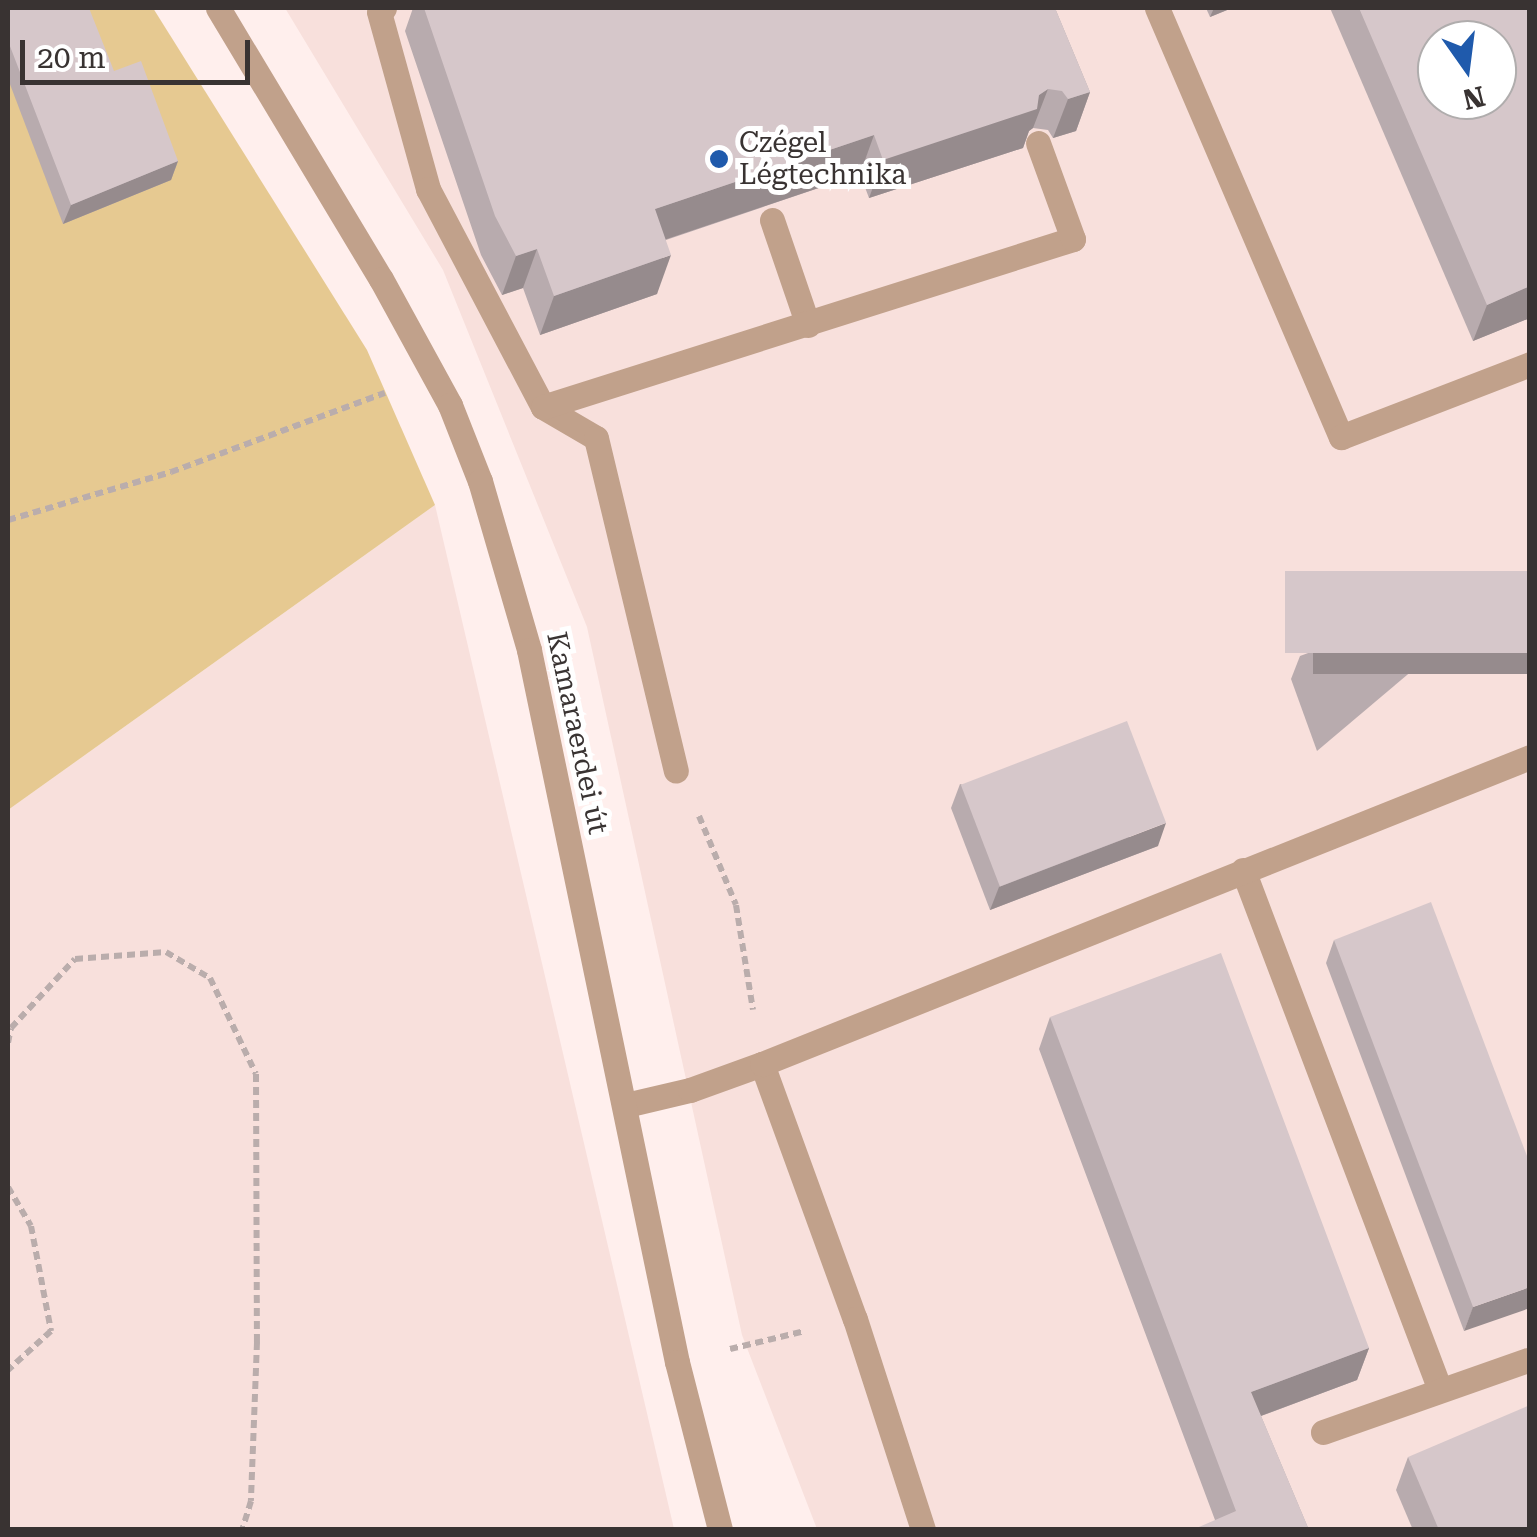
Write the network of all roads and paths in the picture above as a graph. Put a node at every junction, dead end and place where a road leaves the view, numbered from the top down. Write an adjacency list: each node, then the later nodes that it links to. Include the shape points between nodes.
1 (218, 8): 8 (street, Kamaraerdei út)
2 (384, 8): 9 (street, via 378,12 428,189)
3 (1157, 8): 7 (street, via 1341,437)
4 (1038, 143): 6 (street, via 1074,239)
5 (772, 220): 6 (street)
6 (808, 324): 9 (street)
7 (1530, 364)
8 (433, 376): 10 (path, via 171,472); 16 (street, Kamaraerdei út, via 480,480 504,555)
9 (543, 406): 12 (street, via 596,438)
10 (8, 520)
11 (1530, 756): 13 (street)
12 (676, 770): 15 (path, via 736,905)
13 (1242, 870): 15 (street); 22 (street)
14 (8, 1043): 24 (path, via 11,1028 75,959 166,952 210,978 256,1074 257,1342 251,1501)
15 (762, 1064): 16 (street); 18 (street)
16 (626, 1105): 20 (street, Kamaraerdei út)
17 (8, 1187): 21 (path, via 31,1226 51,1331)
18 (855, 1319): 20 (path); 26 (street)
19 (1528, 1360): 22 (street)
20 (677, 1362): 25 (street, Kamaraerdei út)
21 (8, 1370)
22 (1440, 1390): 23 (street)
23 (1324, 1432)
24 (242, 1530)
25 (720, 1530)
26 (923, 1530)

